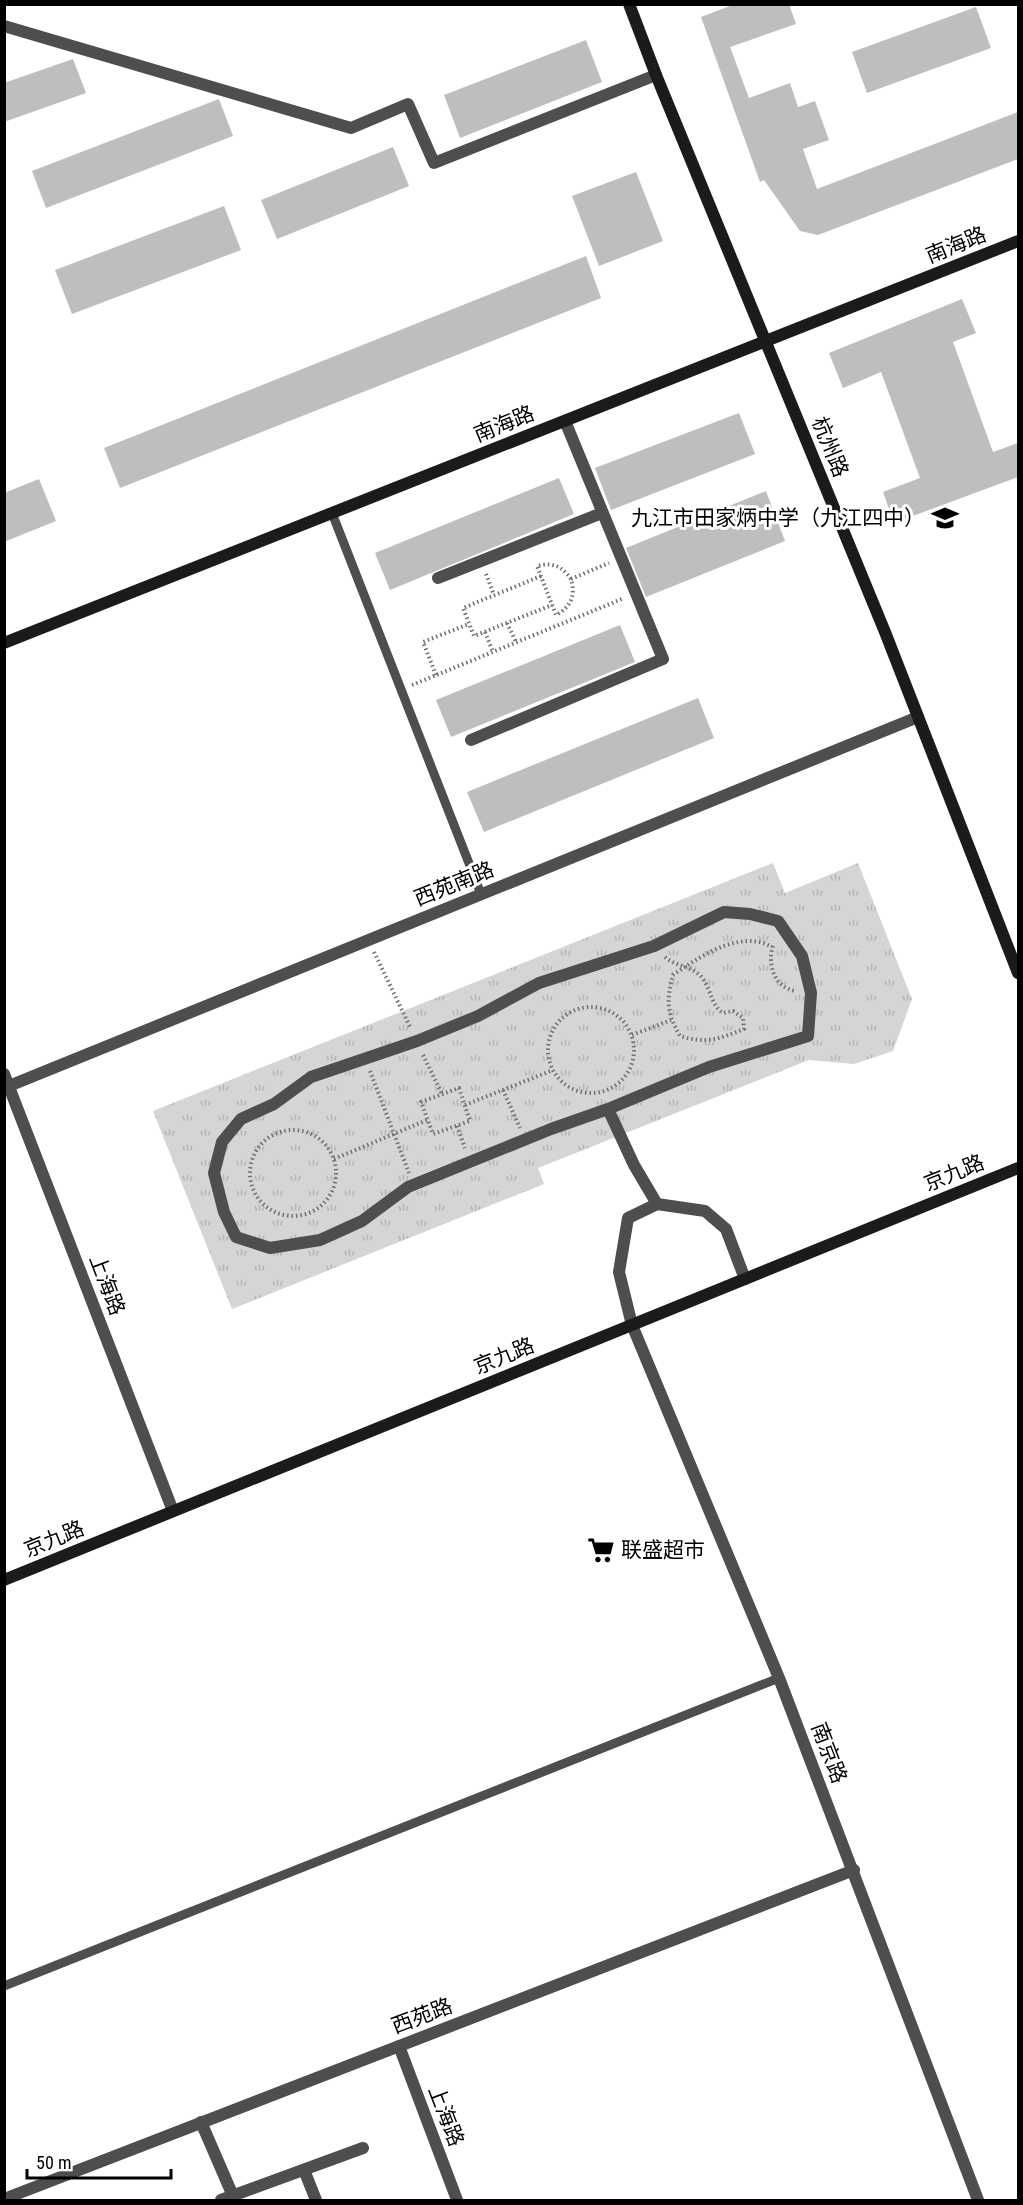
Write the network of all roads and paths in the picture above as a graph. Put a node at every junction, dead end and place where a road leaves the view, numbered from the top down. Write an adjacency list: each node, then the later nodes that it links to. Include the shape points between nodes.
1 (629, 4): 3 (main road, 杭州路)
2 (4, 26): 3 (street, via 351,128 408,104 434,163)
3 (656, 75): 5 (main road, 杭州路)
4 (1018, 241): 5 (main road, 南海路)
5 (766, 341): 6 (main road, 南海路); 25 (main road, 杭州路)
6 (565, 421): 7 (main road, 南海路); 8 (street)
7 (332, 513): 21 (main road, 南海路); 24 (lane)
8 (602, 513): 9 (street); 10 (street)
9 (621, 558): 13 (path); 14 (street)
10 (481, 562): 12 (street); 15 (path)
11 (541, 576): 13 (path, via 537,566 545,564 560,567); 15 (path); 16 (path)
12 (438, 579)
13 (571, 579): 16 (path, via 573,593 568,607 556,615)
14 (636, 594): 20 (path); 26 (street, via 663,659)
15 (494, 595): 18 (path, via 463,608)
16 (552, 605): 17 (path)
17 (507, 623): 19 (path); 20 (path)
18 (469, 624): 19 (path, via 474,636); 23 (path, via 423,642)
19 (485, 632): 22 (path)
20 (516, 642): 22 (path)
21 (4, 643)
22 (493, 652): 23 (path)
23 (436, 675): 24 (path)
24 (401, 690): 27 (lane)
25 (918, 717): 27 (street, 西苑南路); 33 (main road, 杭州路)
26 (471, 740)
27 (481, 894): 29 (street, 西苑南路)
28 (786, 933): 30 (street, via 778,921 724,912); 31 (path); 34 (street, via 802,956)
29 (368, 940): 37 (path); 41 (street, 西苑南路)
30 (654, 946): 32 (path, via 669,960); 37 (street, via 539,983 478,1016)
31 (772, 947): 32 (path, via 759,942 740,943 715,949); 34 (path, via 770,962 775,979 790,990)
32 (685, 967): 35 (path, via 673,975 670,986); 35 (path, via 703,978 716,1009 723,1013 733,1011 743,1018 744,1029 716,1040 696,1041 680,1036)
33 (1018, 974)
34 (811, 993): 45 (street, via 808,1036 709,1067)
35 (671, 1020): 36 (path)
36 (632, 1035): 39 (path, via 632,1064 614,1086 601,1092 573,1089); 39 (path, via 614,1013 586,1007 573,1011 553,1030 549,1050)
37 (417, 1041): 38 (street); 43 (path)
38 (365, 1059): 48 (path); 53 (street, via 311,1077 274,1104 241,1119 222,1142 214,1173 224,1212 236,1236 270,1248 320,1240 362,1221)
39 (554, 1070): 42 (path)
40 (4, 1074): 41 (street, 上海路)
41 (7, 1087): 57 (street, 上海路)
42 (503, 1090): 44 (path); 49 (path)
43 (442, 1094): 44 (path, via 459,1088); 46 (path, via 421,1102)
44 (465, 1105): 47 (path, via 470,1121)
45 (608, 1109): 49 (street); 54 (street)
46 (428, 1120): 47 (path, via 433,1134); 48 (path)
47 (457, 1126): 51 (path)
48 (394, 1134): 50 (path); 53 (path)
49 (526, 1139): 51 (street)
50 (334, 1159): 50 (path, via 316,1137 288,1131 275,1135 255,1154 251,1167 255,1194 275,1213 303,1215 316,1210 334,1187)
51 (470, 1162): 53 (street)
52 (1018, 1168): 55 (main road, 京九路)
53 (414, 1185)
54 (657, 1204): 55 (street, via 705,1210 726,1229); 56 (street, 南京路, via 628,1218 619,1272)
55 (745, 1279): 56 (main road, 京九路)
56 (632, 1325): 57 (main road, 京九路); 59 (street, 南京路)
57 (173, 1511): 58 (main road, 京九路)
58 (4, 1580)
59 (779, 1678): 60 (street, 南京路); 61 (lane)
60 (854, 1870): 62 (street, 西苑路); 71 (street, 南京路)
61 (4, 1986)
62 (399, 2046): 63 (street, 西苑路); 70 (street, 上海路)
63 (201, 2122): 66 (street); 67 (street, 西苑路)
64 (363, 2148): 65 (street)
65 (304, 2170): 66 (street); 69 (street)
66 (233, 2196): 68 (street)
67 (4, 2199)
68 (220, 2200)
69 (316, 2200)
70 (457, 2200)
71 (978, 2200)

